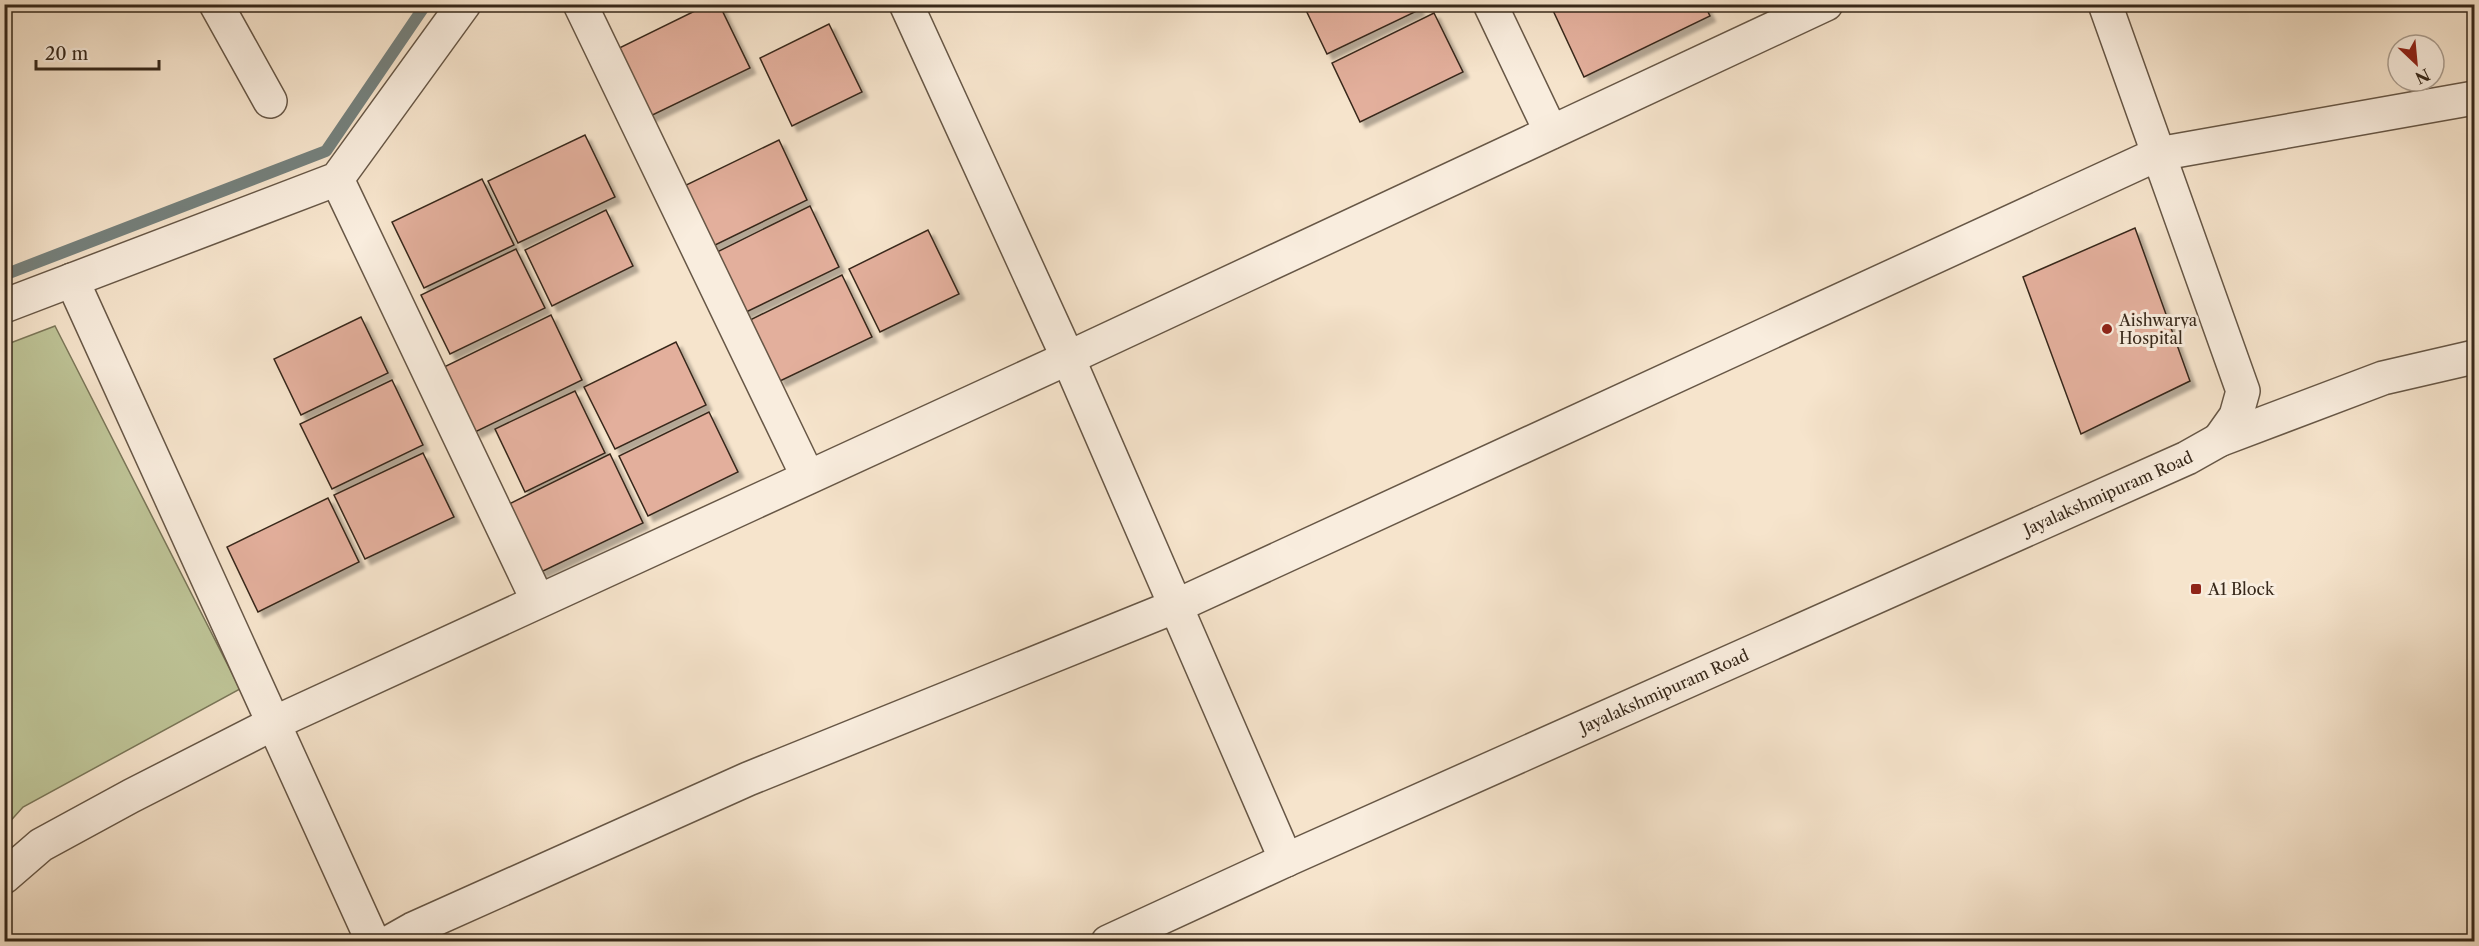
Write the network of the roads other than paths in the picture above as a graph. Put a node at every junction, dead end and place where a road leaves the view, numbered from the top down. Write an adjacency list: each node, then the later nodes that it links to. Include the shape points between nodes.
1 (216, 4): 9 (street)
2 (464, 4): 12 (street)
3 (580, 4): 18 (street)
4 (906, 4): 16 (street)
5 (1490, 4): 10 (street)
6 (1826, 4): 10 (street)
7 (2105, 4): 11 (street, Jayalakshmipuram Road)
8 (2475, 98): 11 (street)
9 (270, 101)
10 (1551, 132): 16 (street)
11 (2158, 154): 17 (street, Jayalakshmipuram Road, via 2242,391 2236,416); 20 (street)
12 (337, 179): 13 (street); 19 (street)
13 (72, 280): 14 (street); 21 (street)
14 (4, 306)
15 (2475, 357): 17 (street, Jayalakshmipuram Road, via 2383,378)
16 (1068, 358): 18 (street); 20 (street)
17 (2219, 440): 22 (street, Jayalakshmipuram Road, via 2176,463)
18 (808, 477): 19 (street)
19 (538, 601): 21 (street)
20 (1176, 606): 22 (street); 25 (street, via 748,779)
21 (273, 724): 23 (street, via 42,845); 24 (street)
22 (1286, 860): 26 (street, Jayalakshmipuram Road)
23 (4, 877)
24 (373, 942)
25 (390, 942)
26 (1108, 942)

